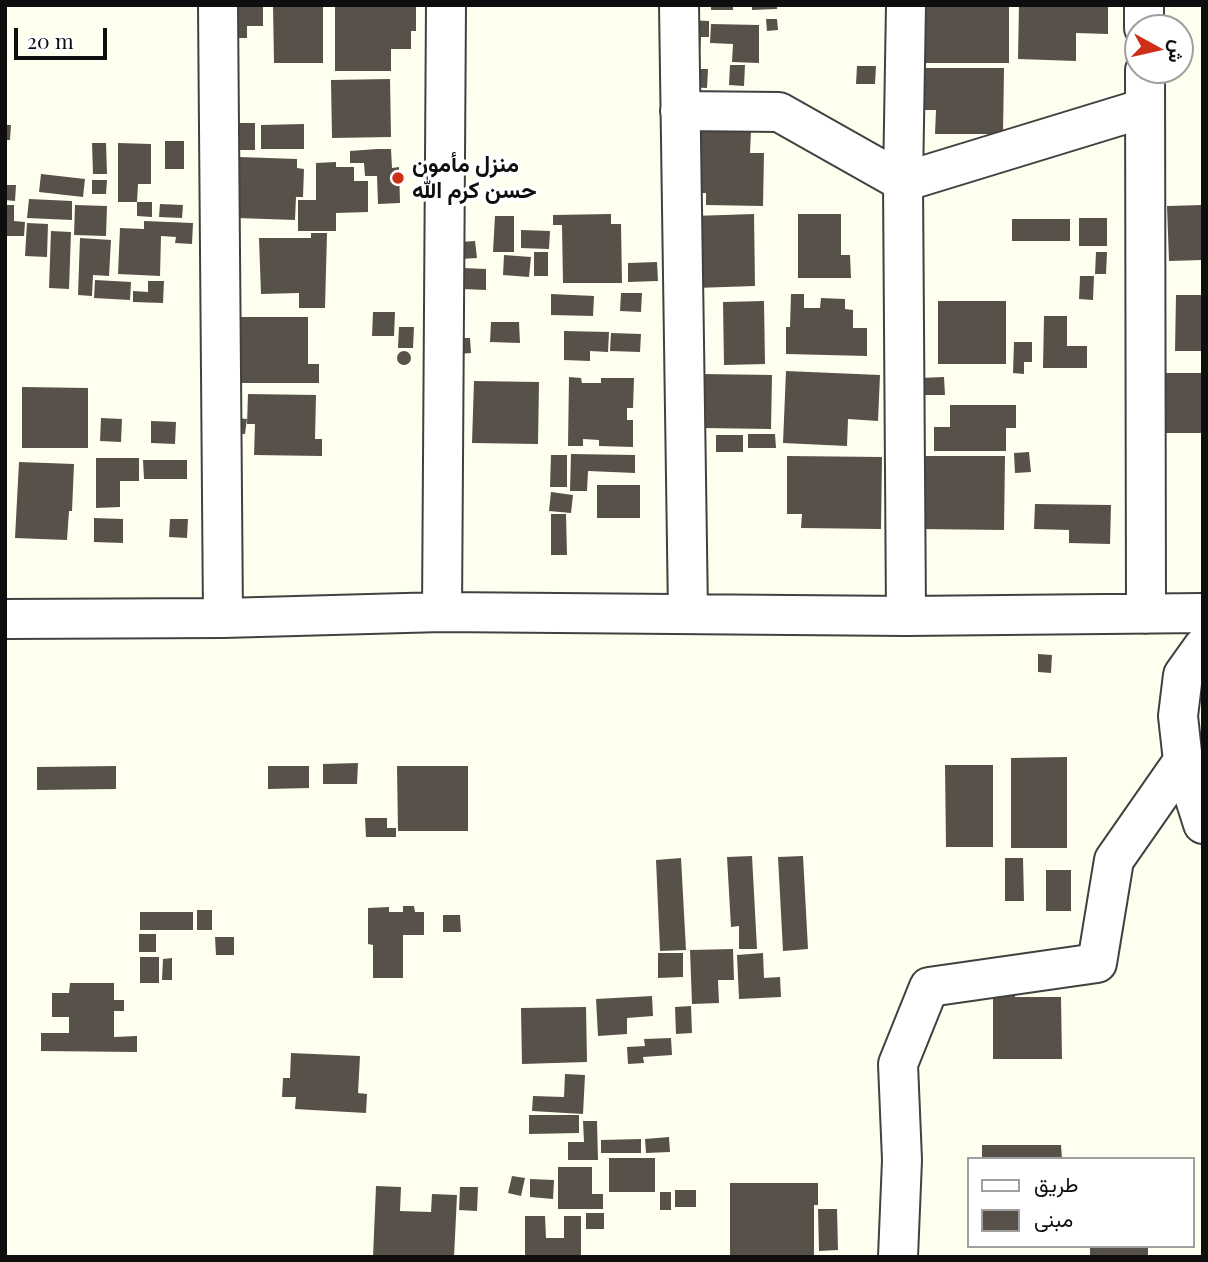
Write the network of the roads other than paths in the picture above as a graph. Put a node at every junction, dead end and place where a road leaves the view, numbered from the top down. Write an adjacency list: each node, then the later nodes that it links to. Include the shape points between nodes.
1 (218, 5): 13 (street)
2 (446, 5): 9 (street)
3 (679, 5): 7 (street)
4 (906, 5): 8 (street)
5 (1145, 84): 6 (street)
6 (1145, 108): 8 (street); 11 (street)
7 (680, 111): 8 (street, via 779,112); 10 (street)
8 (903, 182): 12 (street)
9 (442, 612): 10 (street); 13 (street)
10 (688, 614): 12 (street)
11 (1146, 614): 12 (street); 15 (street)
12 (906, 616)
13 (223, 618): 14 (street)
14 (5, 619)
15 (1202, 621): 16 (street, via 1183,675 1178,716)
16 (1183, 761): 17 (street); 18 (street, via 1114,860 1097,963 929,987 898,1064 902,1160)
17 (1203, 824)
18 (898, 1257)

